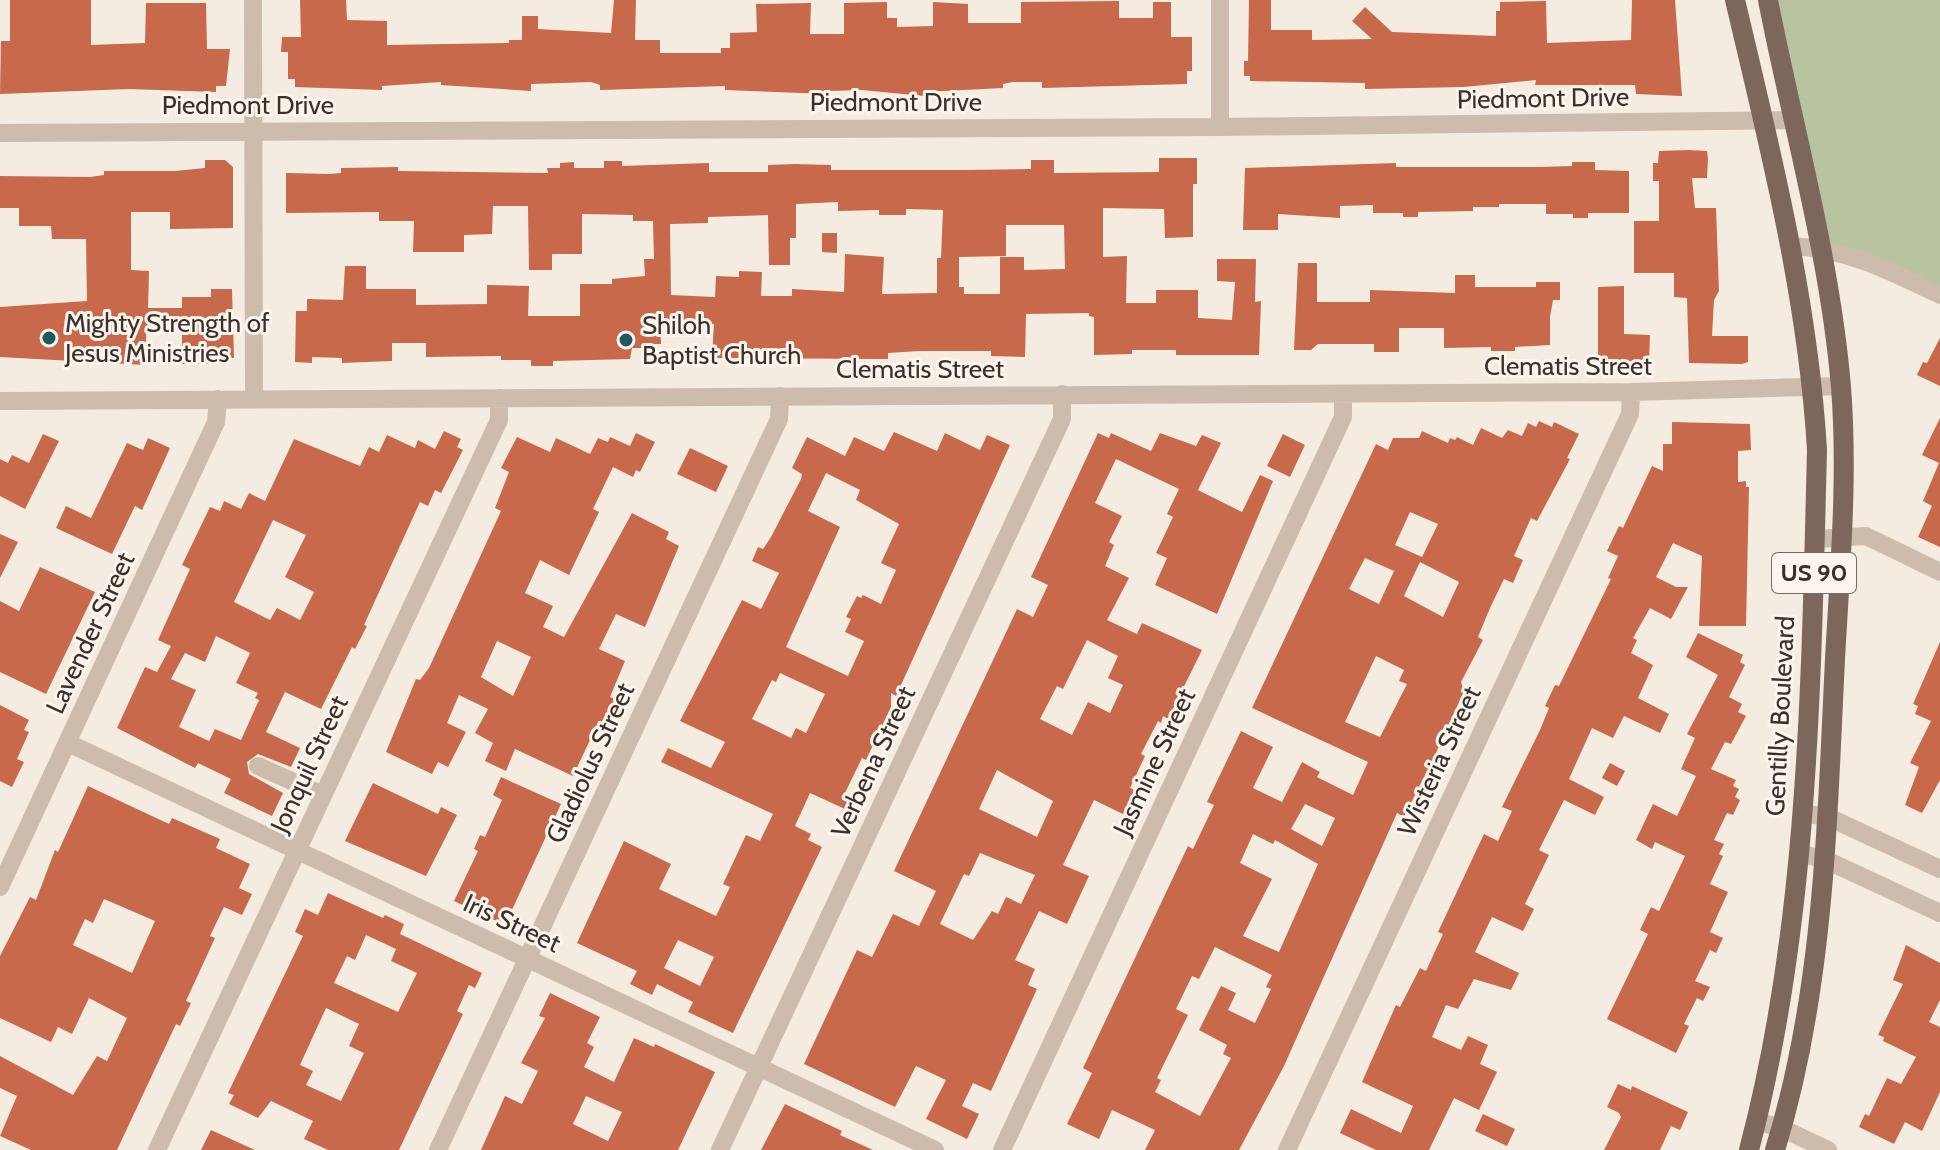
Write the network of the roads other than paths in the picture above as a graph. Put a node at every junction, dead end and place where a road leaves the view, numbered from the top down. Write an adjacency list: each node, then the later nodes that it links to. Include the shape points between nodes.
1 (253, 0): 8 (street)
2 (1220, 0): 7 (street)
3 (1735, 0): 6 (main road, Gentilly Boulevard / US 90)
4 (1768, 0): 5 (main road, Gentilly Boulevard / US 90)
5 (1791, 120): 6 (street, Piedmont Drive); 11 (main road, Gentilly Boulevard / US 90)
6 (1764, 122): 7 (street, Piedmont Drive); 10 (main road, Gentilly Boulevard / US 90)
7 (1220, 127): 8 (street, Piedmont Drive)
8 (253, 130): 9 (street, Piedmont Drive); 19 (street)
9 (0, 133)
10 (1790, 246): 11 (street); 14 (main road, Gentilly Boulevard / US 90)
11 (1821, 247): 12 (street, via 1855,255); 13 (main road, Gentilly Boulevard / US 90)
12 (1940, 295)
13 (1841, 386): 14 (street, Clematis Street); 23 (main road, Gentilly Boulevard / US 90)
14 (1813, 388): 15 (street, Clematis Street); 24 (main road, Gentilly Boulevard / US 90)
15 (1631, 392): 17 (street, Clematis Street); 46 (street, Wisteria Street, via 1630,414)
16 (1062, 394): 17 (street, Clematis Street); 18 (street, Clematis Street); 38 (street, Verbena Street, via 1062,419)
17 (1343, 394): 45 (street, Jasmine Street, via 1343,417)
18 (780, 396): 20 (street, Clematis Street); 37 (street, Gladiolus Street, via 779,419)
19 (254, 398): 20 (street, Clematis Street); 21 (street, Clematis Street)
20 (499, 398): 28 (street, Jonquil Street, via 499,420)
21 (218, 399): 22 (street, Clematis Street); 26 (street, Lavender Street, via 216,422)
22 (0, 401)
23 (1842, 536): 24 (street); 25 (street, via 1866,536); 30 (main road, Gentilly Boulevard / US 90)
24 (1815, 539): 29 (main road, Gentilly Boulevard / US 90)
25 (1940, 572)
26 (68, 743): 31 (street, Iris Street); 35 (street, Lavender Street)
27 (258, 766): 28 (street)
28 (323, 795): 31 (street, Jonquil Street)
29 (1802, 813): 30 (street); 32 (main road, Gentilly Boulevard / US 90)
30 (1828, 817): 33 (main road, Gentilly Boulevard / US 90); 34 (street)
31 (297, 850): 37 (street, Iris Street); 41 (street, Jonquil Street)
32 (1799, 853): 33 (street); 39 (main road, Gentilly Boulevard / US 90, via 1781,1001)
33 (1826, 860): 36 (street); 40 (main road, Gentilly Boulevard / US 90, via 1813,976)
34 (1940, 869)
35 (0, 887)
36 (1940, 913)
37 (527, 958): 38 (street, Iris Street); 42 (street, Gladiolus Street)
38 (759, 1067): 43 (street, Verbena Street); 44 (street, Iris Street)
39 (1756, 1121): 40 (street); 47 (main road, Gentilly Boulevard / US 90)
40 (1781, 1128): 48 (main road, Gentilly Boulevard / US 90); 49 (street)
41 (157, 1150)
42 (438, 1150)
43 (720, 1150)
44 (935, 1150)
45 (1002, 1150)
46 (1287, 1150)
47 (1749, 1150)
48 (1775, 1150)
49 (1828, 1150)

